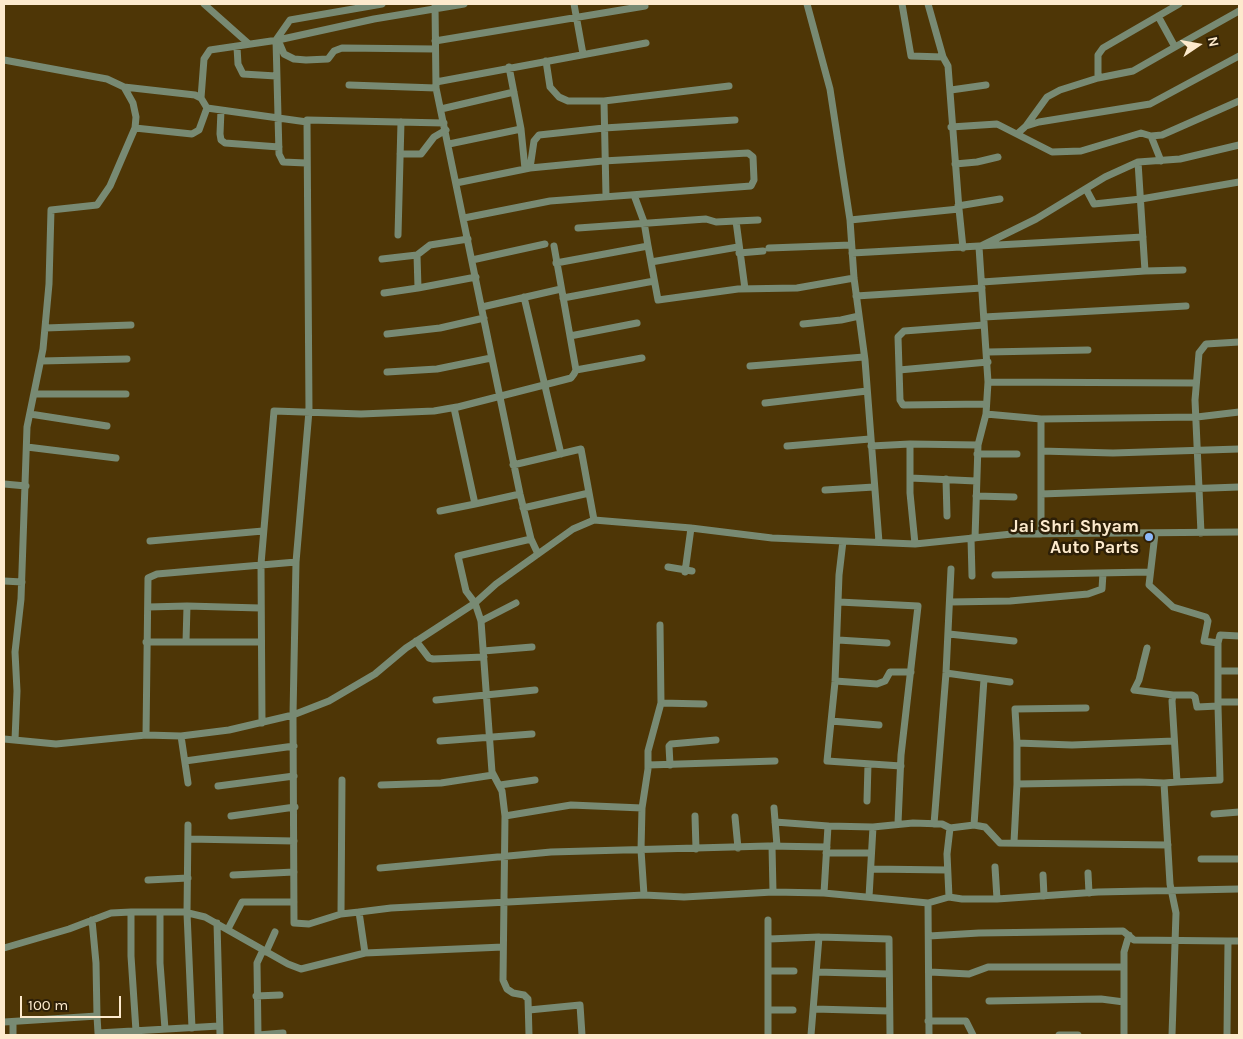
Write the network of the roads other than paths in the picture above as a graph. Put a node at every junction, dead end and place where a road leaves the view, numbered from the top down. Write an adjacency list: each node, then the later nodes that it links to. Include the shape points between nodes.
1 (204, 4): 18 (street)
2 (382, 4): 11 (street)
3 (464, 4): 9 (street)
4 (574, 4): 14 (street)
5 (807, 4): 76 (street, via 830,89)
6 (902, 4): 24 (street, via 911,56)
7 (928, 4): 24 (street)
8 (1179, 4): 13 (street)
9 (435, 6): 15 (street); 16 (street)
10 (645, 6): 14 (street)
11 (345, 7): 15 (street, via 290,20)
12 (1239, 11): 20 (street)
13 (1158, 16): 20 (street); 29 (street, via 1103,48 1098,55)
14 (576, 18): 16 (street); 22 (street)
15 (277, 40): 18 (street); 21 (street, via 284,54 306,60 328,59 334,51 342,48); 28 (street)
16 (435, 41): 21 (street)
17 (646, 43): 22 (street)
18 (248, 44): 19 (street)
19 (237, 47): 28 (street, via 238,64 243,74); 37 (street, via 210,50 205,54)
20 (1175, 47): 29 (street, via 1133,71)
21 (436, 49): 31 (street)
22 (583, 54): 26 (street)
23 (1239, 56): 48 (street, via 1150,104)
24 (942, 57): 35 (street, via 948,66)
25 (4, 60): 34 (street, via 107,79)
26 (546, 61): 27 (street); 38 (street, via 550,87 559,97 568,101)
27 (509, 67): 31 (street); 36 (street)
28 (276, 76): 43 (street)
29 (1098, 78): 48 (street, via 1047,97)
30 (349, 85): 31 (street)
31 (436, 85): 41 (street)
32 (986, 85): 35 (street)
33 (729, 86): 38 (street)
34 (124, 87): 37 (street); 49 (street, via 133,103)
35 (951, 90): 52 (street)
36 (514, 92): 41 (street); 50 (street)
37 (201, 98): 40 (street)
38 (604, 101): 51 (street)
39 (1238, 104): 54 (street, via 1162,135)
40 (207, 108): 42 (street); 49 (street, via 198,130 192,134)
41 (441, 109): 47 (street)
42 (221, 110): 43 (street); 57 (street, via 220,134 225,143)
43 (279, 118): 45 (street); 57 (street)
44 (735, 120): 51 (street)
45 (307, 122): 46 (street); 63 (street)
46 (401, 122): 47 (street); 58 (street)
47 (445, 126): 55 (street); 58 (street, via 421,154)
48 (1026, 126): 53 (street)
49 (135, 128): 117 (street, via 110,186 97,205 51,210)
50 (521, 128): 55 (street); 65 (street)
51 (604, 128): 60 (street); 65 (street, via 539,135 534,141)
52 (951, 128): 53 (street, via 997,124); 64 (street)
53 (1017, 134): 54 (street, via 1056,152 1081,151 1141,133)
54 (1151, 136): 61 (street)
55 (449, 144): 67 (street)
56 (1239, 144): 61 (street)
57 (279, 147): 63 (street, via 278,154 283,162)
58 (400, 154): 80 (street)
59 (998, 157): 64 (street)
60 (604, 161): 65 (street); 69 (street, via 748,153 753,157 754,180 751,186); 70 (street)
61 (1161, 161): 62 (street)
62 (1138, 162): 68 (street, via 1105,176); 72 (street)
63 (306, 163): 143 (street)
64 (955, 164): 73 (street)
65 (528, 169): 67 (street)
66 (1239, 182): 72 (street)
67 (456, 183): 74 (street)
68 (1086, 189): 72 (street, via 1094,204); 87 (street, via 1036,219)
69 (634, 195): 70 (street); 77 (street)
70 (606, 196): 74 (street, via 550,201)
71 (1000, 199): 73 (street)
72 (1141, 199): 81 (street)
73 (959, 208): 76 (street); 88 (street)
74 (464, 218): 82 (street)
75 (758, 220): 78 (street)
76 (850, 220): 84 (street)
77 (644, 222): 78 (street); 79 (street); 86 (street)
78 (736, 222): 89 (street)
79 (578, 228)
80 (398, 235)
81 (1143, 237): 87 (street); 97 (street)
82 (468, 239): 91 (street, via 430,245); 93 (street)
83 (545, 244): 93 (street)
84 (851, 245): 89 (street); 90 (street)
85 (554, 246): 95 (street)
86 (648, 246): 94 (street); 95 (street)
87 (979, 247): 88 (street); 101 (street)
88 (963, 248): 90 (street)
89 (739, 250): 94 (street); 104 (street)
90 (852, 253): 99 (street)
91 (417, 255): 92 (street); 102 (street)
92 (382, 259)
93 (472, 260): 98 (street)
94 (651, 262): 100 (street)
95 (556, 263): 103 (street)
96 (1182, 270): 97 (street)
97 (1145, 271): 101 (street)
98 (476, 277): 102 (street); 110 (street)
99 (854, 278): 104 (street, via 797,288); 106 (street)
100 (654, 281): 104 (street, via 658,300); 108 (street)
101 (982, 285): 106 (street); 113 (street)
102 (418, 288): 105 (street)
103 (561, 288): 107 (street); 108 (street)
104 (745, 289)
105 (384, 292)
106 (856, 296): 111 (street)
107 (524, 297): 110 (street); 135 (street)
108 (563, 298): 119 (street)
109 (1186, 306): 113 (street)
110 (482, 307): 112 (street)
111 (859, 316): 115 (street); 123 (street)
112 (484, 318): 118 (street, via 440,328); 124 (street)
113 (984, 321): 122 (street); 131 (street, via 900,333)
114 (637, 323): 119 (street)
115 (803, 324)
116 (131, 325): 117 (street)
117 (45, 328): 127 (street)
118 (387, 334)
119 (570, 336): 130 (street)
120 (1239, 342): 134 (street, via 1213,343 1202,348)
121 (1088, 350): 122 (street)
122 (988, 352): 128 (street)
123 (864, 357): 129 (street); 136 (street)
124 (491, 358): 132 (street, via 437,369); 139 (street)
125 (642, 358): 130 (street)
126 (127, 359): 127 (street)
127 (41, 361): 137 (street)
128 (988, 362): 131 (street); 133 (street)
129 (750, 366)
130 (576, 370): 135 (street, via 571,378)
131 (899, 370): 141 (street, via 903,405)
132 (387, 372)
133 (988, 382): 134 (street); 141 (street)
134 (1196, 383): 147 (street)
135 (544, 385): 139 (street); 158 (street)
136 (867, 391): 140 (street); 150 (street)
137 (35, 394): 138 (street); 145 (street)
138 (126, 394)
139 (499, 396): 142 (street); 162 (street)
140 (765, 403)
141 (986, 404): 146 (street)
142 (457, 407): 143 (street, via 361,414); 177 (street, via 454,408)
143 (309, 411): 183 (street, via 274,411); 195 (street)
144 (1239, 412): 147 (street)
145 (30, 414): 149 (street); 154 (street)
146 (986, 414): 148 (street); 152 (street)
147 (1196, 417): 148 (street); 156 (street)
148 (1041, 419): 157 (street)
149 (107, 426)
150 (871, 443): 151 (street); 153 (street); 168 (street)
151 (910, 444): 152 (street); 163 (street)
152 (978, 445): 159 (street)
153 (787, 446)
154 (27, 447): 161 (street); 167 (street)
155 (1239, 449): 156 (street)
156 (1198, 450): 157 (street); 170 (street)
157 (1041, 451): 174 (street)
158 (561, 454): 162 (street); 172 (street, via 581,450)
159 (978, 454): 160 (street); 165 (street)
160 (1017, 454)
161 (116, 458)
162 (514, 465): 173 (street)
163 (910, 478): 164 (street); 193 (street)
164 (946, 479): 165 (street); 180 (street)
165 (976, 481): 175 (street)
166 (4, 484): 167 (street)
167 (26, 486): 204 (street)
168 (874, 486): 171 (street); 192 (street)
169 (1239, 488): 170 (street)
170 (1200, 489): 174 (street); 185 (street)
171 (825, 490)
172 (590, 493): 178 (street); 181 (street)
173 (520, 494): 177 (street); 178 (street)
174 (1041, 494): 186 (street)
175 (976, 496): 176 (street); 188 (street)
176 (1014, 497)
177 (475, 504): 179 (street)
178 (523, 508): 189 (street)
179 (440, 511)
180 (947, 516)
181 (594, 520): 182 (street); 194 (street, via 573,529)
182 (692, 528): 191 (street, via 772,538); 197 (street, via 688,571)
183 (263, 531): 190 (street); 196 (street)
184 (1239, 532): 185 (street)
185 (1201, 533): 187 (street)
186 (1041, 534): 187 (street); 188 (street)
187 (1155, 534): 199 (street)
188 (973, 538): 193 (street); 202 (street)
189 (530, 539): 194 (street); 207 (street, via 458,556 466,591)
190 (150, 541)
191 (843, 541): 192 (street); 205 (street)
192 (878, 542): 193 (street)
193 (915, 544)
194 (538, 554): 207 (street)
195 (296, 562): 196 (street); 243 (street)
196 (261, 564): 210 (street, via 151,574 147,584); 211 (street)
197 (668, 567)
198 (951, 568): 206 (street)
199 (1149, 572): 200 (street); 223 (street, via 1149,585 1173,607 1208,618 1204,641)
200 (1104, 573): 201 (street); 206 (street, via 1102,590 1088,594)
201 (995, 575)
202 (972, 576)
203 (4, 581): 204 (street)
204 (22, 582): 252 (street, via 16,652)
205 (839, 602): 216 (street); 229 (street, via 918,606)
206 (950, 602): 214 (street)
207 (475, 603): 212 (street); 217 (street)
208 (516, 604): 212 (street)
209 (187, 606): 210 (street); 211 (street); 220 (street)
210 (148, 607): 219 (street)
211 (260, 608): 221 (street)
212 (481, 621): 226 (street)
213 (660, 625): 239 (street)
214 (949, 634): 218 (street); 230 (street)
215 (1239, 636): 223 (street, via 1220,635)
216 (838, 640): 222 (street); 232 (street)
217 (416, 641): 226 (street, via 433,659); 243 (street, via 349,690)
218 (1014, 641)
219 (146, 642): 220 (street); 248 (street)
220 (186, 642): 221 (street)
221 (260, 642): 245 (street)
222 (887, 643)
223 (1218, 643): 227 (street)
224 (532, 647): 226 (street)
225 (1147, 648): 235 (street, via 1134,690)
226 (483, 654): 236 (street)
227 (1219, 671): 228 (street); 241 (street)
228 (1239, 671)
229 (911, 672): 232 (street, via 890,672 885,681 877,684); 263 (street)
230 (946, 673): 231 (street); 287 (street)
231 (984, 679): 233 (street); 289 (street)
232 (835, 681): 244 (street)
233 (1010, 682)
234 (535, 690): 236 (street)
235 (1173, 694): 241 (street, via 1194,696 1197,707); 255 (street)
236 (486, 695): 237 (street); 250 (street)
237 (436, 700)
238 (1239, 702): 241 (street)
239 (661, 703): 240 (street); 261 (street, via 648,751)
240 (704, 704)
241 (1218, 704): 268 (street, via 1220,780)
242 (1086, 708): 256 (street, via 1015,709)
243 (293, 715): 245 (street); 257 (street)
244 (831, 721): 246 (street); 260 (street, via 826,761)
245 (262, 723): 249 (street)
246 (879, 725)
247 (532, 734): 250 (street)
248 (146, 735): 249 (street); 252 (street, via 56,744)
249 (181, 736): 258 (street)
250 (489, 737): 254 (street); 264 (street)
251 (4, 739): 252 (street)
252 (15, 740)
253 (716, 740): 262 (street, via 671,744)
254 (440, 741)
255 (1174, 741): 256 (street, via 1072,745); 268 (street)
256 (1017, 743): 271 (street)
257 (294, 746): 258 (street); 265 (street)
258 (185, 761): 269 (street)
259 (775, 761): 262 (street)
260 (868, 764): 263 (street); 275 (street)
261 (648, 765): 262 (street); 277 (street)
262 (670, 765)
263 (901, 766): 286 (street)
264 (492, 775): 272 (street, via 441,783); 273 (street)
265 (294, 776): 274 (street); 276 (street)
266 (342, 780): 333 (street)
267 (535, 780): 273 (street)
268 (1177, 782): 270 (street)
269 (188, 783)
270 (1164, 783): 271 (street); 296 (street)
271 (1018, 784): 295 (street)
272 (381, 785)
273 (500, 785): 282 (street)
274 (218, 786)
275 (867, 801)
276 (294, 808): 281 (street); 294 (street)
277 (642, 808): 282 (street, via 571,805); 300 (street)
278 (774, 808): 285 (street)
279 (1239, 812): 280 (street)
280 (1214, 814)
281 (231, 816)
282 (505, 816): 303 (street)
283 (695, 816): 299 (street)
284 (735, 818): 298 (street)
285 (775, 822): 290 (street); 297 (street)
286 (898, 823): 287 (street); 291 (street)
287 (934, 824): 292 (street)
288 (188, 825): 293 (street)
289 (974, 825): 292 (street); 295 (street, via 985,826 1000,843)
290 (828, 826): 291 (street); 301 (street)
291 (873, 828): 302 (street)
292 (950, 828): 309 (street)
293 (188, 839): 294 (street); 314 (street)
294 (294, 841): 310 (street)
295 (1014, 842): 296 (street)
296 (1168, 845): 317 (street)
297 (774, 846): 298 (street); 301 (street); 318 (street)
298 (738, 848): 299 (street)
299 (696, 849): 300 (street)
300 (641, 850): 303 (street, via 551,852); 321 (street)
301 (826, 850): 302 (street); 319 (street)
302 (871, 853): 308 (street)
303 (506, 857): 307 (street); 327 (street)
304 (1201, 859): 305 (street)
305 (1239, 859)
306 (995, 867): 325 (street)
307 (380, 868)
308 (871, 869): 309 (street); 323 (street)
309 (948, 870): 324 (street)
310 (294, 872): 312 (street); 326 (street)
311 (1088, 873): 320 (street)
312 (233, 875)
313 (1043, 875): 322 (street)
314 (188, 878): 315 (street); 332 (street)
315 (148, 880)
316 (1239, 889): 317 (street)
317 (1172, 890): 320 (street); 343 (street)
318 (773, 892): 319 (street); 321 (street, via 684,897)
319 (824, 893): 323 (street)
320 (1089, 893): 322 (street)
321 (644, 895): 327 (street)
322 (1044, 896): 325 (street)
323 (869, 897): 328 (street)
324 (949, 897): 325 (street); 328 (street)
325 (996, 899)
326 (294, 902): 333 (street, via 294,923 298,925); 337 (street, via 242,902)
327 (505, 902): 331 (street); 346 (street)
328 (928, 903): 340 (street)
329 (131, 912): 330 (street); 334 (street, via 111,913); 372 (street)
330 (160, 912): 332 (street); 371 (street)
331 (359, 912): 333 (street); 349 (street)
332 (187, 913): 336 (street); 370 (street)
333 (341, 914)
334 (92, 920): 347 (street); 365 (street)
335 (768, 920): 342 (street)
336 (217, 923): 337 (street); 369 (street)
337 (228, 929): 348 (street)
338 (276, 932): 348 (street)
339 (1128, 935): 340 (street, via 1123,931 980,932); 343 (street, via 1134,940); 350 (street)
340 (929, 936): 354 (street)
341 (819, 937): 342 (street); 353 (street); 355 (street, via 889,939)
342 (769, 938): 352 (street)
343 (1177, 940): 344 (street); 387 (street)
344 (1228, 941): 345 (street); 388 (street)
345 (1239, 941)
346 (503, 947): 349 (street); 361 (street, via 503,980 513,993 528,999)
347 (4, 948)
348 (264, 951): 349 (street, via 301,969); 357 (street, via 257,963)
349 (365, 953)
350 (1124, 967): 354 (street, via 988,967 968,974); 359 (street)
351 (794, 971): 352 (street)
352 (769, 972): 362 (street)
353 (817, 972): 355 (street); 360 (street)
354 (930, 972): 366 (street)
355 (889, 974): 364 (street)
356 (280, 995): 357 (street)
357 (256, 996): 376 (street)
358 (989, 1001): 359 (street, via 1101,999)
359 (1124, 1002): 386 (street)
360 (814, 1009): 364 (street); 380 (street)
361 (529, 1010): 377 (street); 378 (street, via 580,1004)
362 (769, 1010): 363 (street); 379 (street)
363 (792, 1010)
364 (889, 1011): 381 (street)
365 (97, 1016): 368 (street); 372 (street, via 98,1032)
366 (928, 1021): 382 (street); 383 (street, via 966,1021)
367 (4, 1022): 368 (street)
368 (13, 1022): 374 (street)
369 (219, 1026): 370 (street); 375 (street)
370 (192, 1028): 371 (street)
371 (165, 1029): 372 (street)
372 (136, 1031)
373 (283, 1033): 376 (street)
374 (13, 1035)
375 (220, 1035)
376 (258, 1035)
377 (529, 1035)
378 (582, 1035)
379 (768, 1035)
380 (811, 1035)
381 (890, 1035)
382 (929, 1035)
383 (973, 1035)
384 (1058, 1035): 385 (street)
385 (1078, 1035)
386 (1124, 1035)
387 (1172, 1035)
388 (1227, 1035)

